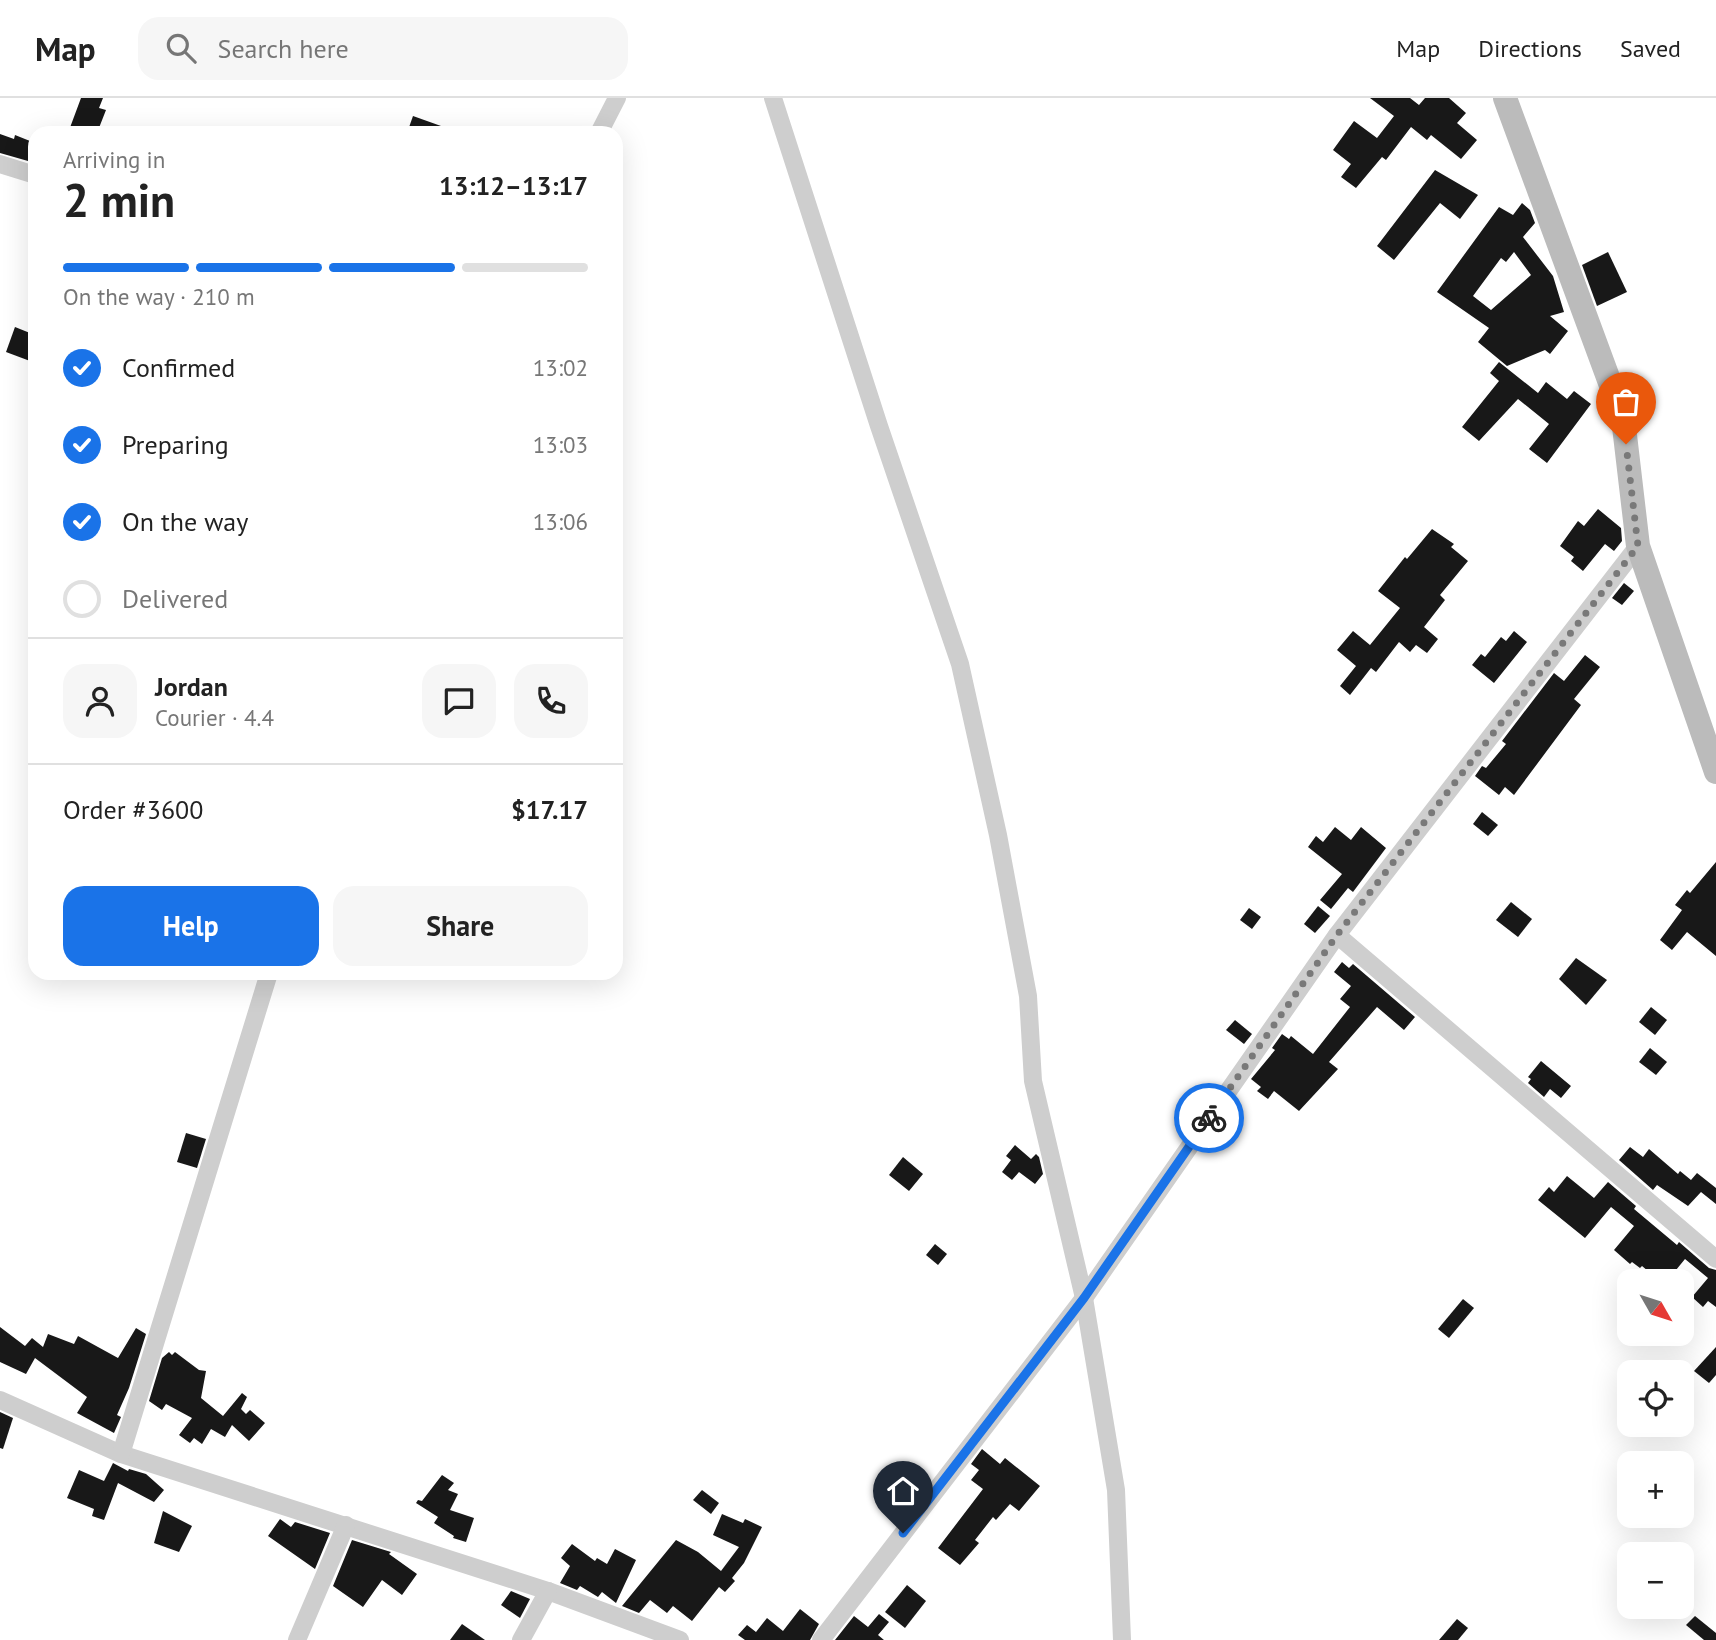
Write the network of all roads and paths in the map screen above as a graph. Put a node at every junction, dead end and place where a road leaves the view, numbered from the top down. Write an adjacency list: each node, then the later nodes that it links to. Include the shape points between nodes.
1 (617, 98): 4 (street)
2 (773, 98): 12 (street, via 960,664 1028,996 1033,1081)
3 (1505, 98): 7 (street, via 1623,418)
4 (603, 126)
5 (0, 164): 6 (street)
6 (28, 173)
7 (1638, 546): 8 (street); 9 (street)
8 (1716, 772)
9 (1337, 935): 11 (street); 12 (street)
10 (267, 980): 14 (street)
11 (1716, 1259)
12 (1084, 1298): 20 (street); 21 (street, via 1116,1490)
13 (0, 1400): 14 (street)
14 (121, 1454): 15 (street)
15 (346, 1525): 16 (street); 17 (street)
16 (548, 1591): 18 (street); 19 (street)
17 (297, 1640)
18 (521, 1640)
19 (680, 1640)
20 (821, 1640)
21 (1122, 1640)

